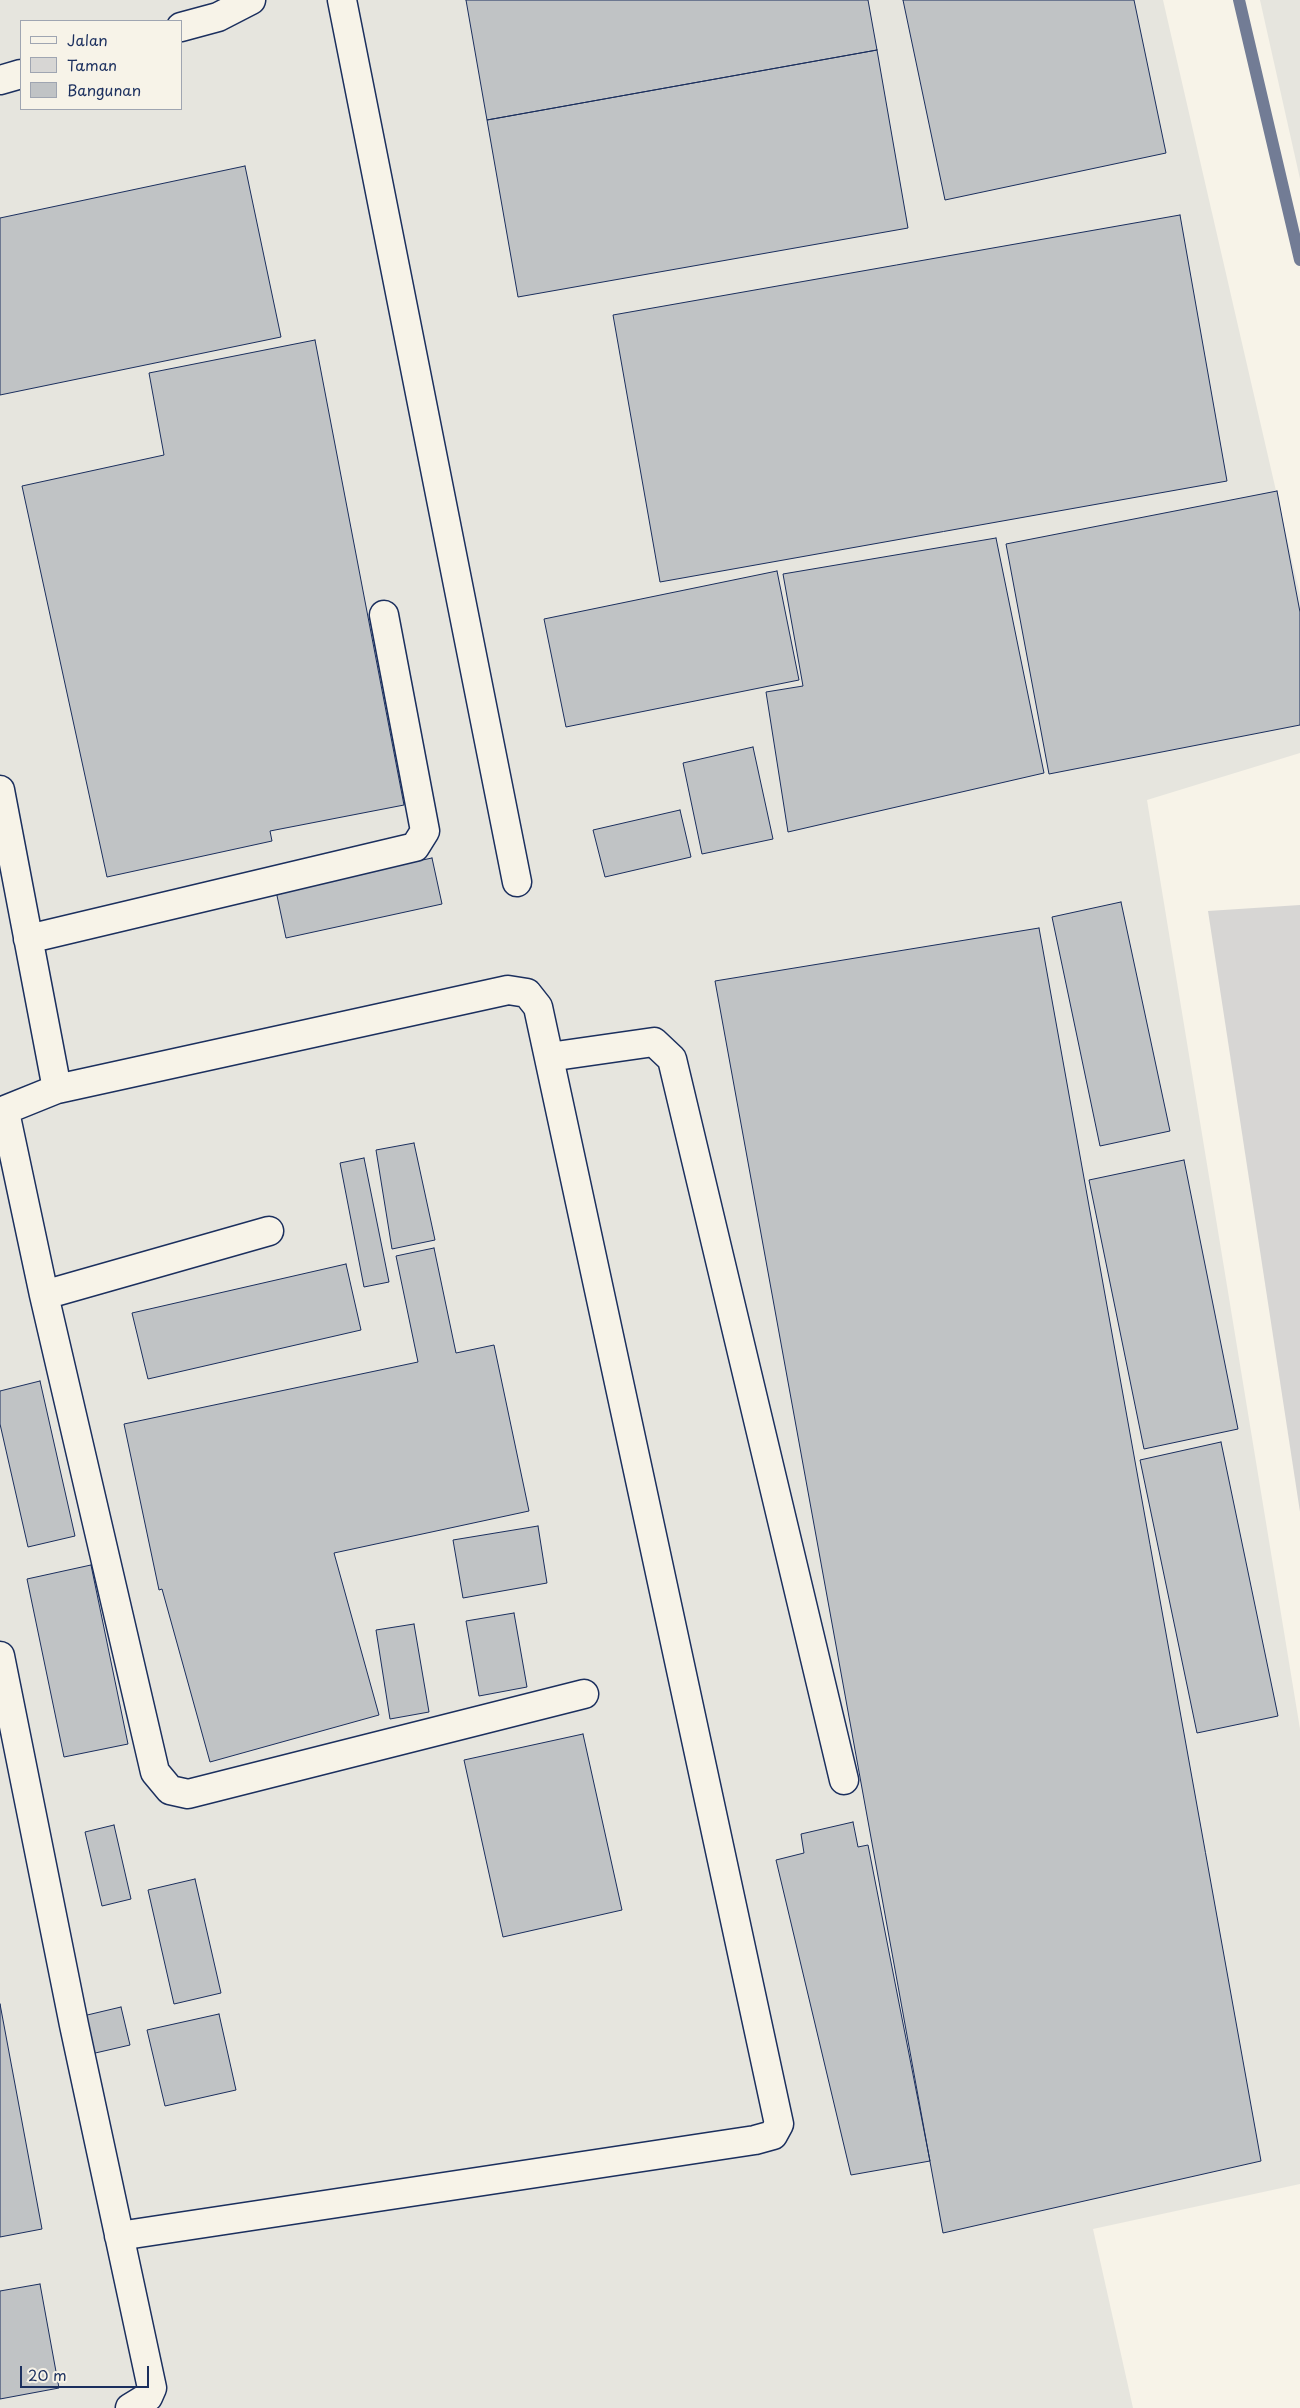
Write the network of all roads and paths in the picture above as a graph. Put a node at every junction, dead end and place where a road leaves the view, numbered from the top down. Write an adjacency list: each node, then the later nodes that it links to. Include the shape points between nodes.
1 (251, 0): 3 (street, via 218,17)
2 (342, 0): 8 (street)
3 (182, 27)
4 (20, 74): 5 (street)
5 (0, 80)
6 (384, 615): 9 (street, via 425,831 415,847)
7 (0, 790): 9 (street)
8 (517, 882)
9 (28, 940): 11 (street)
10 (550, 1057): 11 (street, via 538,1007 527,993 508,990); 17 (street, via 654,1042 672,1059); 18 (street, via 779,2124 773,2136 755,2140)
11 (57, 1089): 12 (street)
12 (3, 1112): 14 (street)
13 (269, 1230): 14 (street)
14 (44, 1295): 16 (street, via 155,1772 170,1790 188,1794)
15 (0, 1656): 18 (street)
16 (584, 1694)
17 (844, 1780)
18 (119, 2236): 19 (street, via 152,2388 148,2398)
19 (130, 2408)

